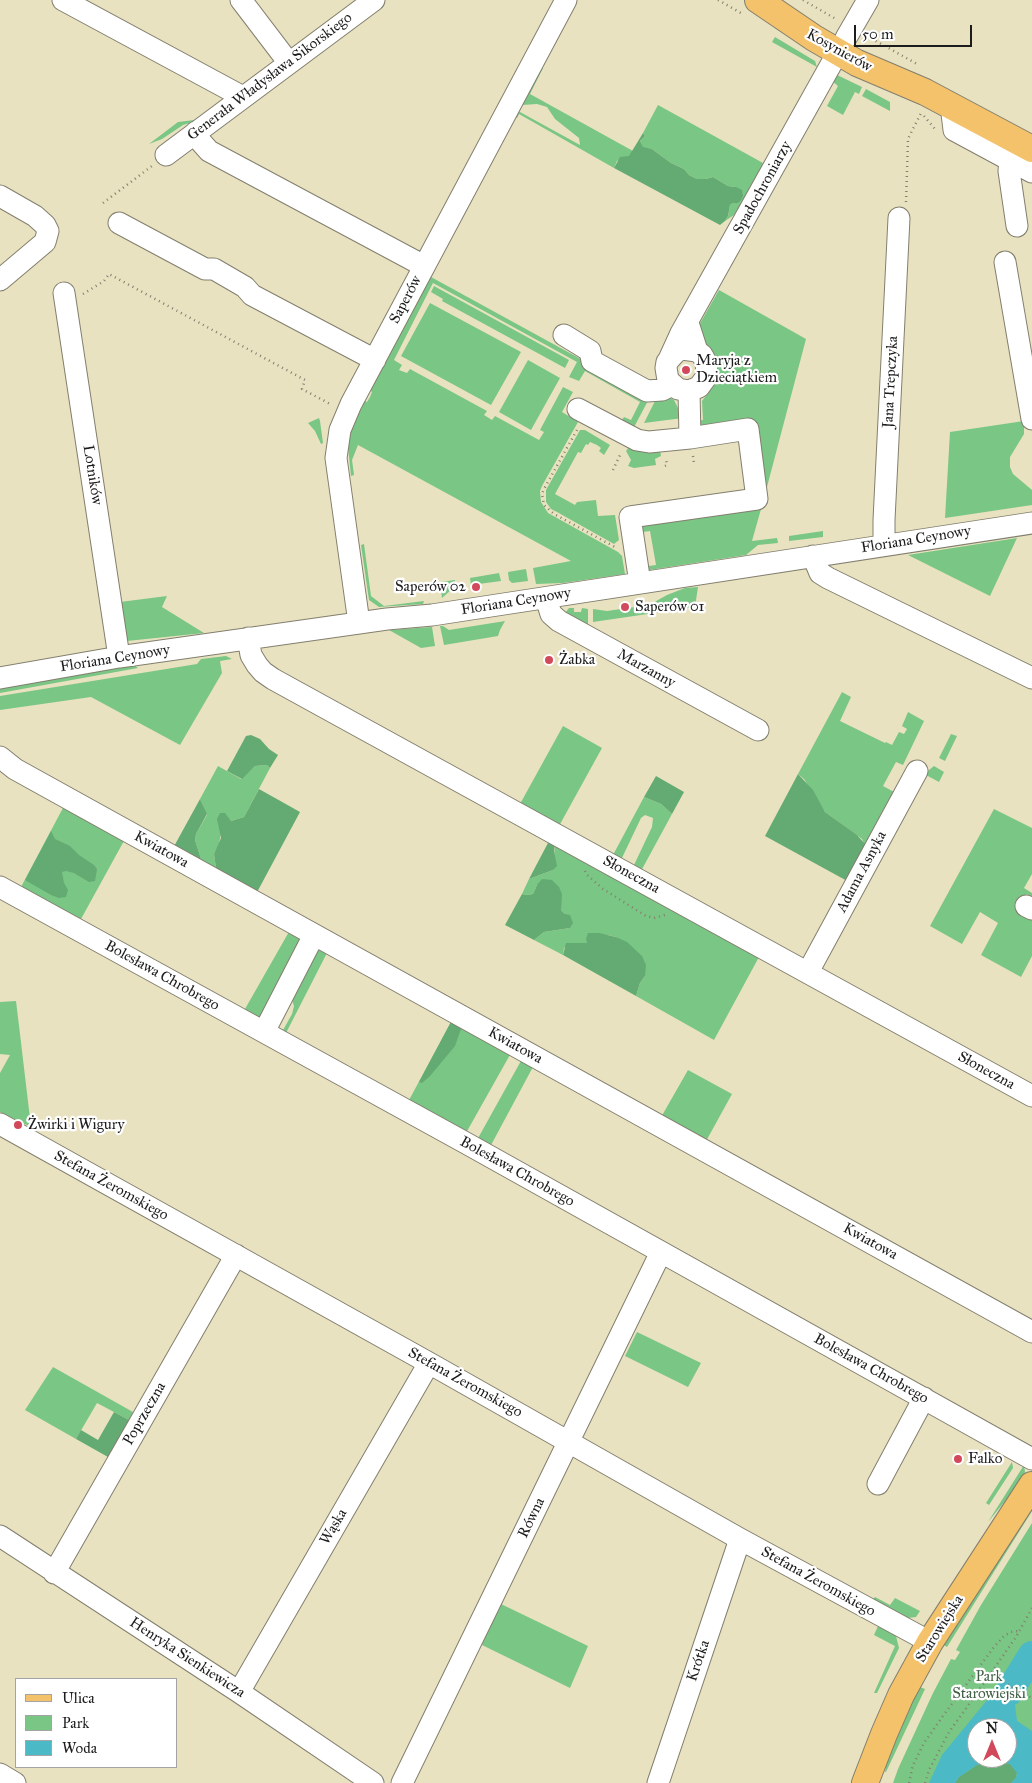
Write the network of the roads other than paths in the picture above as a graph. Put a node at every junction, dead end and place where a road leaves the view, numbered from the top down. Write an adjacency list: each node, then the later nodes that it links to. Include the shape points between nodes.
1 (63, 0): 9 (street)
2 (241, 0): 8 (street)
3 (374, 0): 8 (street, Generała Władysława Sikorskiego)
4 (566, 0): 19 (street, Saperów)
5 (759, 0): 7 (main road, Kosynierów, via 814,38)
6 (868, 0): 7 (street, Spadochroniarzy)
7 (846, 39): 12 (main road, Kosynierów, via 857,63 951,105); 22 (street, Spadochroniarzy)
8 (289, 63): 9 (street, Generała Władysława Sikorskiego)
9 (243, 97): 10 (street, Generała Władysława Sikorskiego)
10 (196, 132): 11 (street, Generała Władysława Sikorskiego); 19 (street, via 209,151)
11 (166, 155)
12 (1021, 155): 13 (street); 17 (street, via 1009,171)
13 (1032, 172)
14 (0, 196): 20 (street, via 35,216 48,231 46,242)
15 (899, 218): 32 (street, Jana Trepczyka)
16 (119, 223): 26 (street, via 205,269 214,269 252,294)
17 (1017, 226)
18 (1005, 262): 29 (street)
19 (424, 266): 26 (street, Saperów)
20 (0, 280)
21 (73, 295): 38 (street, Lotników)
22 (688, 323): 24 (street); 25 (street, Spadochroniarzy)
23 (564, 335): 27 (street, via 590,351 592,361 647,391)
24 (697, 351): 25 (street, via 682,349); 27 (street, via 706,362 707,376 699,388)
25 (670, 357): 27 (street, Spadochroniarzy, via 666,368 668,380)
26 (374, 360): 36 (street, Saperów, via 340,430 336,458)
27 (681, 388): 30 (street, Spadochroniarzy)
28 (579, 417): 30 (street, via 638,440)
29 (1032, 419)
30 (690, 438): 34 (street, via 748,429 757,499 630,517)
31 (1032, 523): 32 (street, Floriana Ceynowy)
32 (884, 545): 33 (street, Floriana Ceynowy)
33 (812, 556): 34 (street, Floriana Ceynowy); 40 (street, via 820,573 828,578)
34 (640, 583): 35 (street, Floriana Ceynowy)
35 (546, 598): 36 (street, Floriana Ceynowy); 41 (street, Marzanny, via 551,614 559,621)
36 (359, 623): 37 (street, Floriana Ceynowy)
37 (248, 638): 38 (street, Floriana Ceynowy); 46 (street, Słoneczna, via 251,655 262,672 272,679)
38 (119, 657): 39 (street, Floriana Ceynowy)
39 (0, 678)
40 (1032, 678)
41 (758, 730)
42 (0, 757): 45 (street, Kwiatowa, via 15,769)
43 (916, 771): 46 (street, Adama Asnyka)
44 (0, 887): 47 (street, Bolesława Chrobrego)
45 (314, 935): 47 (street); 52 (street, Kwiatowa)
46 (808, 972): 48 (street, Słoneczna)
47 (264, 1032): 50 (street, Bolesława Chrobrego)
48 (1032, 1096)
49 (0, 1124): 51 (street, Stefana Żeromskiego)
50 (662, 1252): 54 (street, Bolesława Chrobrego); 55 (street, Równa)
51 (236, 1255): 53 (street, Stefana Żeromskiego); 61 (street, Poprzeczna)
52 (1032, 1332)
53 (429, 1363): 55 (street, Stefana Żeromskiego); 63 (street, Wąska)
54 (924, 1398): 56 (street, Bolesława Chrobrego); 57 (street)
55 (569, 1442): 60 (street, Stefana Żeromskiego); 67 (street, Równa)
56 (1032, 1459)
57 (878, 1484)
58 (1032, 1485): 62 (main road, Starowiejska)
59 (0, 1536): 61 (street, Henryka Sienkiewicza)
60 (740, 1539): 62 (street, Stefana Żeromskiego); 68 (street, Krótka)
61 (54, 1572): 63 (street, Henryka Sienkiewicza)
62 (930, 1642): 69 (main road, Starowiejska, via 901,1695)
63 (239, 1692): 66 (street, Henryka Sienkiewicza)
64 (0, 1774): 65 (street)
65 (15, 1783)
66 (373, 1783)
67 (402, 1783)
68 (658, 1783)
69 (865, 1783)

